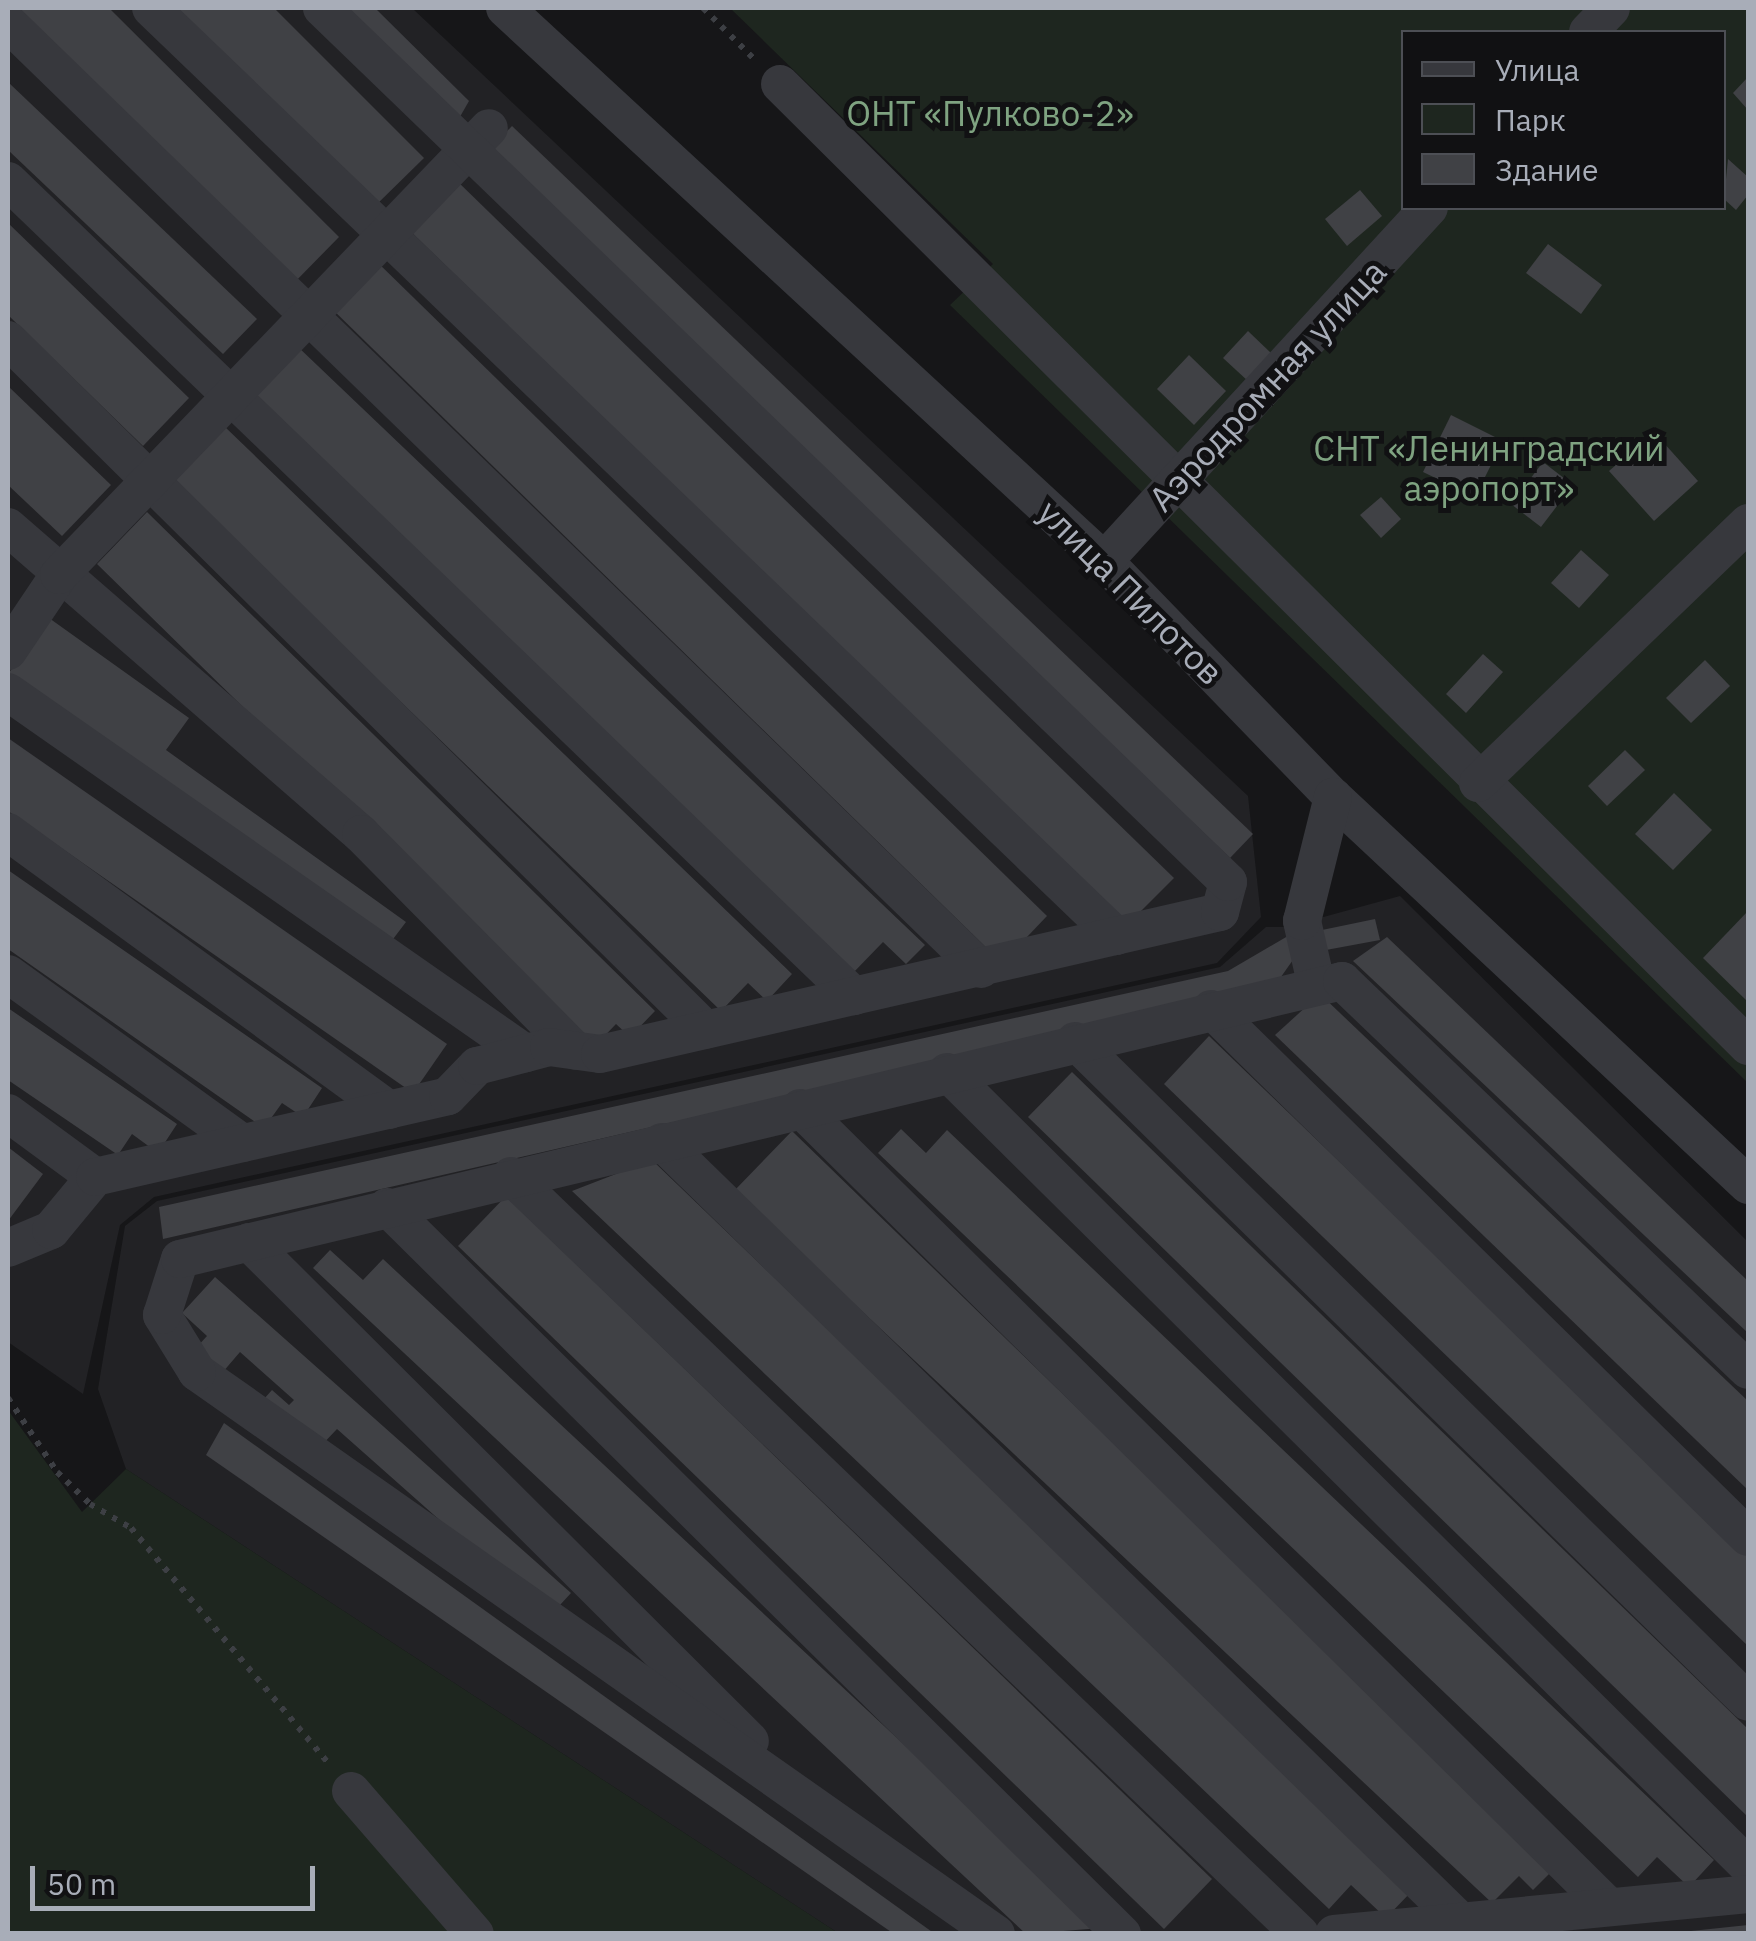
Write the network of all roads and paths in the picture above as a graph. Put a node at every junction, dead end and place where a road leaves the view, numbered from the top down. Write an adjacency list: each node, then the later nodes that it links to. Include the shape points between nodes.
1 (151, 8): 12 (street)
2 (322, 8): 9 (street)
3 (505, 8): 20 (street, улица Пилотов)
4 (703, 8): 8 (path)
5 (1611, 8): 7 (street)
6 (8, 23): 13 (street)
7 (1590, 30)
8 (780, 84): 17 (street)
9 (477, 139): 12 (street); 27 (street, via 1228,882 1220,912)
10 (8, 181): 15 (street)
11 (1427, 210): 17 (street, Аэродромная улица)
12 (387, 232): 13 (street); 27 (street)
13 (309, 314): 15 (street); 28 (street)
14 (8, 340): 16 (street)
15 (230, 395): 16 (street); 31 (street)
16 (152, 478): 21 (street); 33 (street)
17 (1179, 482): 20 (street, Аэродромная улица); 24 (street)
18 (1748, 523): 24 (street)
19 (8, 527): 21 (street)
20 (1104, 561): 25 (street, улица Пилотов)
21 (59, 575): 22 (street); 36 (street, via 360,834)
22 (8, 650)
23 (8, 692): 37 (street)
24 (1478, 783): 35 (street)
25 (1333, 798): 30 (street, via 1302,921); 46 (street, улица Пилотов)
26 (8, 832): 40 (street)
27 (1116, 936): 28 (street)
28 (981, 969): 31 (street)
29 (8, 974): 43 (street)
30 (1316, 983): 32 (street); 50 (street, via 1342,981)
31 (854, 996): 33 (street)
32 (1210, 1009): 34 (street); 52 (street)
33 (706, 1030): 36 (street, via 600,1054)
34 (1075, 1041): 38 (street); 53 (street)
35 (1748, 1046)
36 (576, 1051): 37 (street)
37 (526, 1053): 40 (street, via 476,1066 448,1096)
38 (947, 1072): 39 (street); 56 (street)
39 (800, 1108): 42 (street); 58 (street)
40 (388, 1110): 43 (street)
41 (8, 1112): 45 (street)
42 (662, 1142): 44 (street); 59 (street)
43 (242, 1143): 45 (street)
44 (511, 1176): 47 (street); 63 (street)
45 (95, 1177): 49 (street, via 51,1230)
46 (1748, 1185)
47 (386, 1207): 48 (street); 62 (street)
48 (249, 1242): 55 (street); 55 (street, via 180,1260 162,1314 196,1372)
49 (8, 1248)
50 (1748, 1370)
51 (8, 1398): 54 (path, via 57,1472 90,1504 131,1528)
52 (1748, 1536)
53 (1748, 1702)
54 (351, 1791): 60 (street)
55 (824, 1815): 61 (street)
56 (1748, 1866)
57 (1748, 1894): 58 (street)
58 (1609, 1907): 59 (street)
59 (1460, 1922): 64 (street)
60 (475, 1934)
61 (996, 1934)
62 (1122, 1934)
63 (1300, 1934)
64 (1334, 1934)

